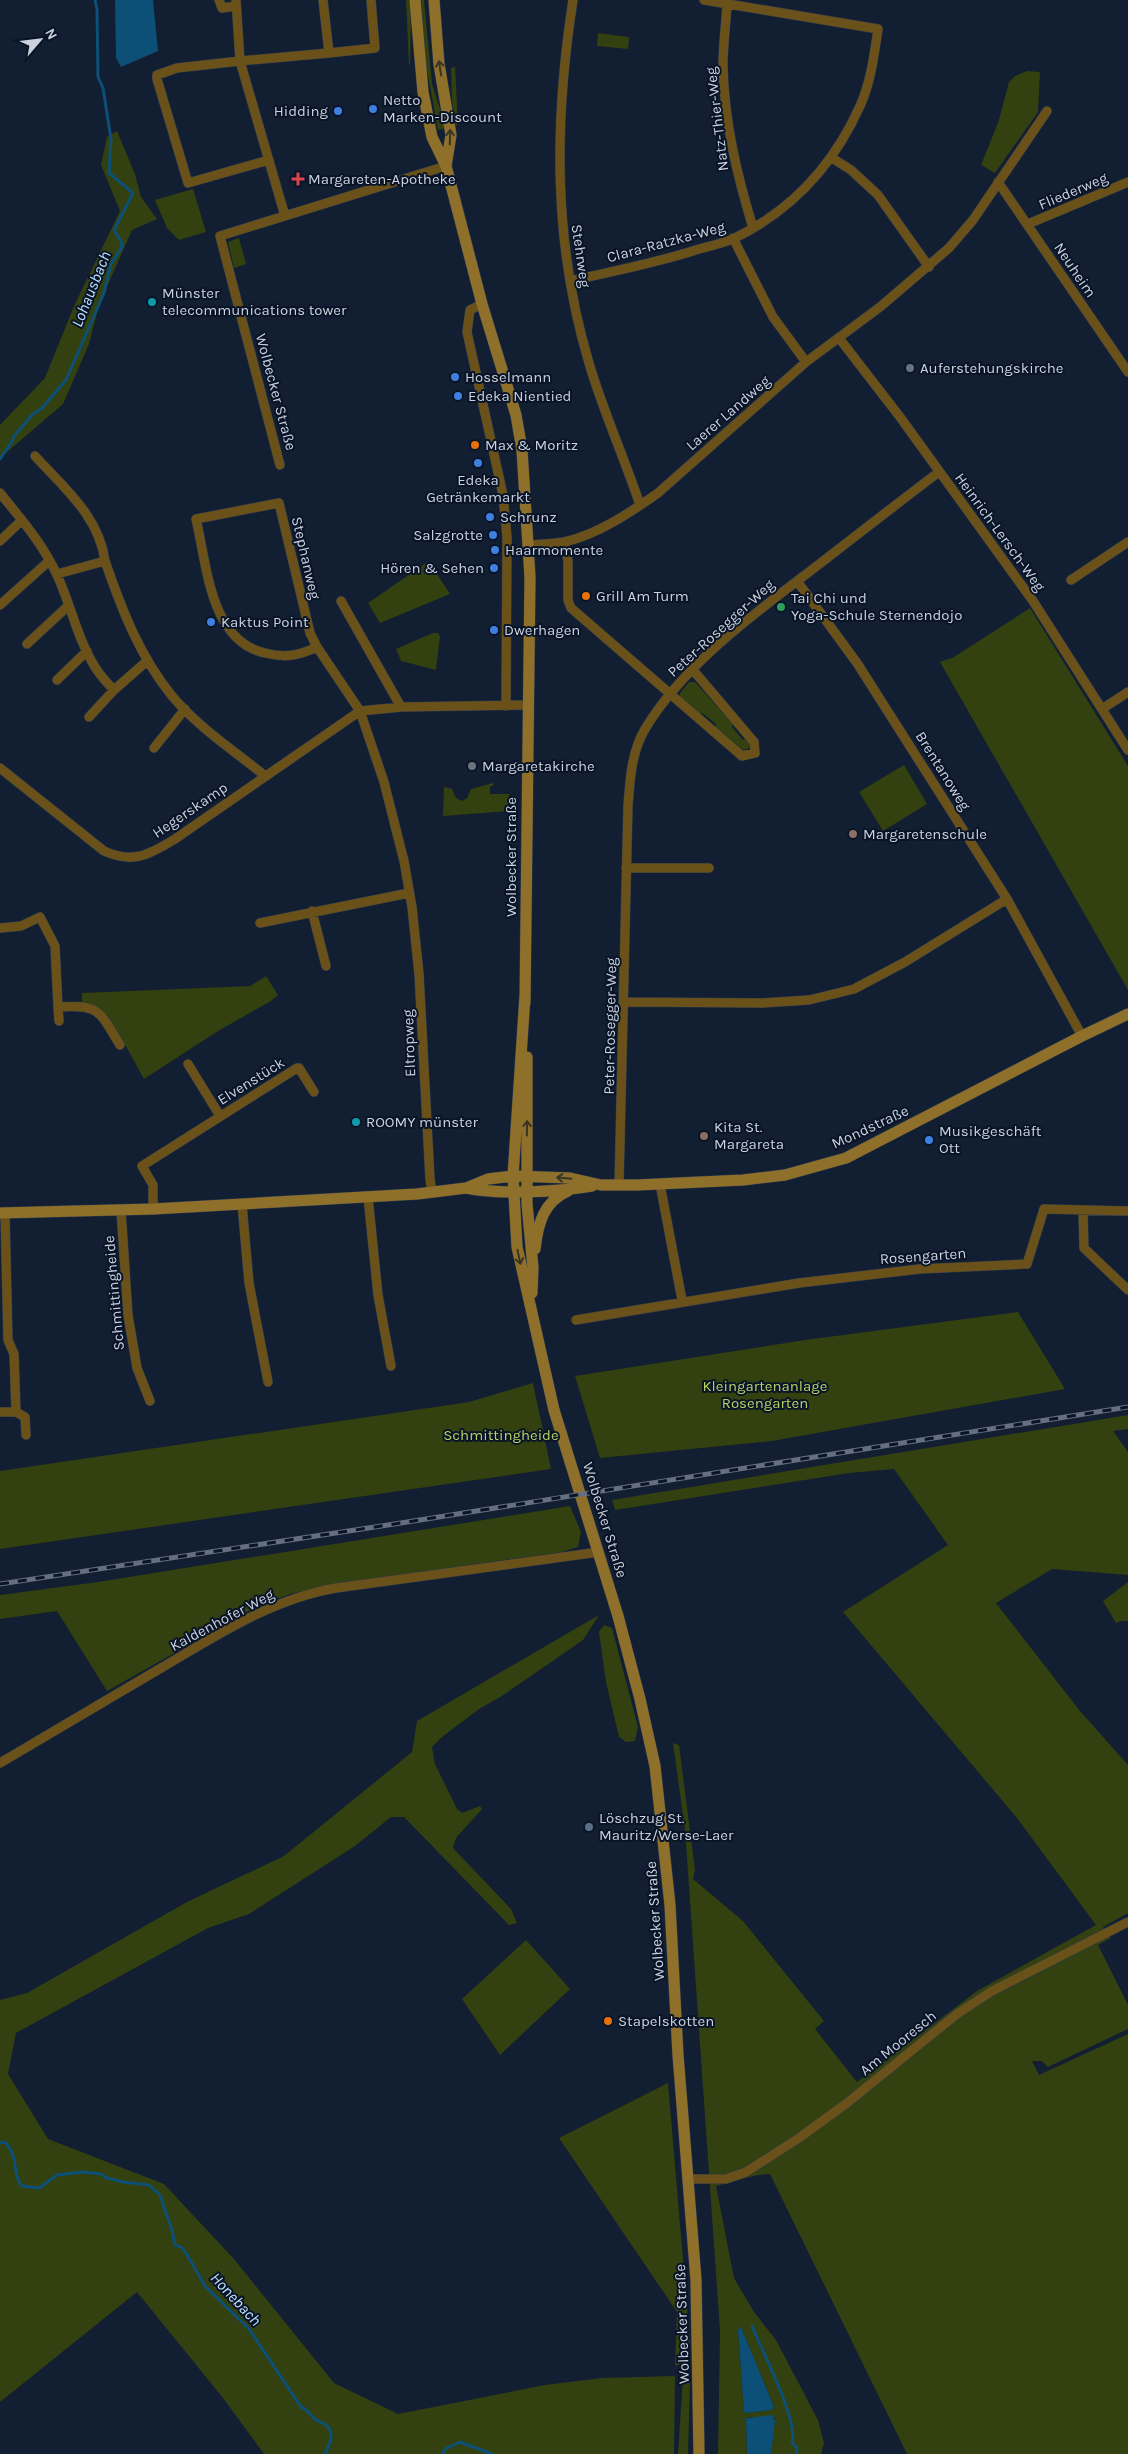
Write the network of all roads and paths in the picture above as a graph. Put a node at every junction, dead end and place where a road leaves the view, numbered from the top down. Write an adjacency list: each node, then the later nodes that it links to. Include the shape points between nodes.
1 (219, 0): 8 (street, via 222,8)
2 (323, 0): 10 (street)
3 (371, 0): 10 (street, via 375,48)
4 (415, 0): 15 (main road, Wolbecker Straße, via 424,101 432,137)
5 (434, 0): 15 (main road, Wolbecker Straße, one-way to 5, via 451,135 439,64)
6 (573, 0): 23 (street, Stehrweg, via 565,52 559,140 564,243)
7 (704, 0): 9 (street)
8 (236, 3): 11 (street)
9 (727, 4): 13 (street, Clara-Ratzka-Weg, via 878,29 873,65 861,105); 20 (street, Natz-Thier-Weg, via 723,65 727,117 738,180)
10 (328, 53): 11 (street)
11 (240, 61): 14 (street); 14 (street, via 177,68 157,75 157,79 188,183)
12 (1047, 111): 16 (street, Laerer Landweg)
13 (832, 158): 20 (street, Clara-Ratzka-Weg, via 804,190); 22 (street, via 851,170 878,195)
14 (269, 160): 18 (street)
15 (446, 166): 18 (street, Wolbecker Straße); 24 (main road, Wolbecker Straße)
16 (998, 182): 19 (street, Neuheim); 22 (street, Laerer Landweg, via 973,220)
17 (1128, 182): 19 (street, Fliederweg)
18 (285, 216): 29 (street, Wolbecker Straße, via 220,236)
19 (1028, 224): 27 (street, Neuheim)
20 (753, 228): 21 (street, Clara-Ratzka-Weg)
21 (733, 238): 23 (street, Clara-Ratzka-Weg, via 673,258); 26 (street, via 773,317)
22 (929, 267): 25 (street, Laerer Landweg)
23 (570, 281): 32 (street, Stehrweg, via 589,364)
24 (482, 304): 37 (main road, Wolbecker Straße, via 516,415); 56 (street, via 470,310 467,332 504,495 507,537)
25 (839, 338): 26 (street, Laerer Landweg); 30 (street, Heinrich-Lersch-Weg)
26 (806, 362): 32 (street, Laerer Landweg)
27 (1128, 372)
28 (35, 456): 39 (street, via 90,516 103,544)
29 (280, 465)
30 (939, 472): 42 (street, Peter-Rosegger-Weg); 59 (street, Heinrich-Lersch-Weg, via 1034,601)
31 (0, 494): 33 (street)
32 (640, 505): 35 (street, Laerer Landweg)
33 (22, 520): 34 (street); 38 (street)
34 (0, 541)
35 (564, 542): 37 (street, Laerer Landweg); 54 (street, via 570,608)
36 (1128, 542): 41 (street)
37 (529, 545): 55 (main road, Wolbecker Straße)
38 (49, 561): 40 (street); 44 (street)
39 (105, 561): 40 (street); 49 (street, via 123,615)
40 (56, 574): 45 (street)
41 (1071, 580)
42 (797, 581): 50 (street, Peter-Rosegger-Weg, via 762,606); 69 (street, Brentanoweg, via 857,663)
43 (341, 601): 57 (street)
44 (0, 606)
45 (68, 606): 46 (street); 48 (street)
46 (27, 644)
47 (317, 647): 47 (street, Stephanweg, via 310,633 279,503 196,518 217,610 232,634 252,650 282,657 300,656); 60 (street, Stephanweg)
48 (87, 651): 51 (street); 52 (street, via 95,668)
49 (147, 661): 52 (street); 58 (street, via 173,697)
50 (693, 670): 54 (street, Peter-Rosegger-Weg); 54 (street, via 754,742 754,753 742,756)
51 (57, 680)
52 (114, 690): 61 (street)
53 (1128, 692): 59 (street)
54 (671, 693): 66 (street, Peter-Rosegger-Weg, via 645,730 631,766)
55 (528, 705): 56 (street, Hegerskamp); 74 (main road, Wolbecker Straße)
56 (506, 706): 57 (street, Hegerskamp)
57 (401, 707): 60 (street, Hegerskamp)
58 (186, 709): 62 (street); 65 (street, via 202,726)
59 (1102, 709): 63 (street, Heinrich-Lersch-Weg)
60 (360, 711): 65 (street, Hegerskamp); 68 (street, Eltropweg, via 395,821)
61 (89, 717)
62 (154, 748)
63 (1128, 750)
64 (0, 768): 65 (street, Hegerskamp, via 104,851 132,858 163,846)
65 (264, 775)
66 (626, 868): 67 (street); 75 (street, Peter-Rosegger-Weg)
67 (709, 868)
68 (410, 893): 70 (street); 93 (street, Eltropweg, via 420,974)
69 (1007, 898): 75 (street, via 905,962 854,988 809,1000 762,1003); 79 (street, Brentanoweg)
70 (312, 911): 71 (street); 73 (street)
71 (260, 923)
72 (0, 928): 76 (street, via 21,926 40,918 55,946)
73 (326, 966)
74 (525, 996): 84 (main road, Wolbecker Straße); 85 (main road, Wolbecker Straße, one-way to 74)
75 (624, 1002): 88 (street, Peter-Rosegger-Weg)
76 (58, 1008): 78 (street); 80 (street, via 84,1005 90,1008 104,1019)
77 (1128, 1014): 79 (main road, Mondstraße)
78 (59, 1021)
79 (1082, 1036): 86 (main road, Mondstraße, via 846,1158 770,1177)
80 (120, 1045)
81 (188, 1064): 83 (street, Elvenstück)
82 (314, 1092): 83 (street, Elvenstück, via 297,1068)
83 (220, 1116): 96 (street, Elvenstück, via 142,1166 153,1185)
84 (513, 1176): 85 (main road); 89 (main road, via 488,1178); 91 (main road, Wolbecker Straße)
85 (526, 1176): 87 (main road, Mondstraße, one-way to 85, via 570,1178); 92 (main road, Wolbecker Straße)
86 (660, 1184): 88 (main road, Mondstraße); 104 (street)
87 (601, 1185): 88 (main road, Mondstraße); 90 (main road, Mondstraße)
88 (619, 1186)
89 (466, 1188): 91 (main road, via 485,1192); 93 (main road)
90 (572, 1189): 92 (main road, Mondstraße); 101 (main road, via 555,1198 543,1212)
91 (514, 1190): 92 (main road, Mondstraße); 105 (main road, Wolbecker Straße, one-way to 105, via 517,1247)
92 (527, 1191): 101 (main road, Wolbecker Straße)
93 (432, 1193): 94 (main road)
94 (368, 1197): 95 (main road); 107 (street, via 378,1295)
95 (242, 1204): 96 (main road); 108 (street, via 249,1283)
96 (153, 1209): 97 (main road)
97 (121, 1210): 100 (main road); 109 (street, Schmittingheide, via 130,1324 137,1368)
98 (1128, 1210): 99 (street, Rosengarten)
99 (1083, 1211): 103 (street, via 1084,1248); 104 (street, Rosengarten, via 1044,1209 1026,1264 920,1268)
100 (3, 1213): 102 (street)
101 (532, 1268): 105 (main road, Wolbecker Straße)
102 (3, 1288): 111 (street, via 8,1340 14,1354)
103 (1128, 1290)
104 (682, 1300): 106 (street, Rosengarten)
105 (531, 1312): 113 (main road, Wolbecker Straße, via 554,1410)
106 (576, 1320)
107 (391, 1366)
108 (268, 1382)
109 (150, 1401)
110 (0, 1412): 111 (street)
111 (16, 1412): 112 (street, via 25,1417)
112 (26, 1435)
113 (599, 1552): 114 (street, Kaldenhofer Weg, via 336,1588 301,1596 230,1627); 116 (main road, Wolbecker Straße, via 634,1673 655,1766 670,1905)
114 (0, 1763)
115 (1128, 1922): 116 (street, Am Mooresch, via 992,1991 957,2014 799,2138 746,2172 726,2179)
116 (689, 2179): 117 (main road, Wolbecker Straße, via 697,2290)
117 (699, 2454)

